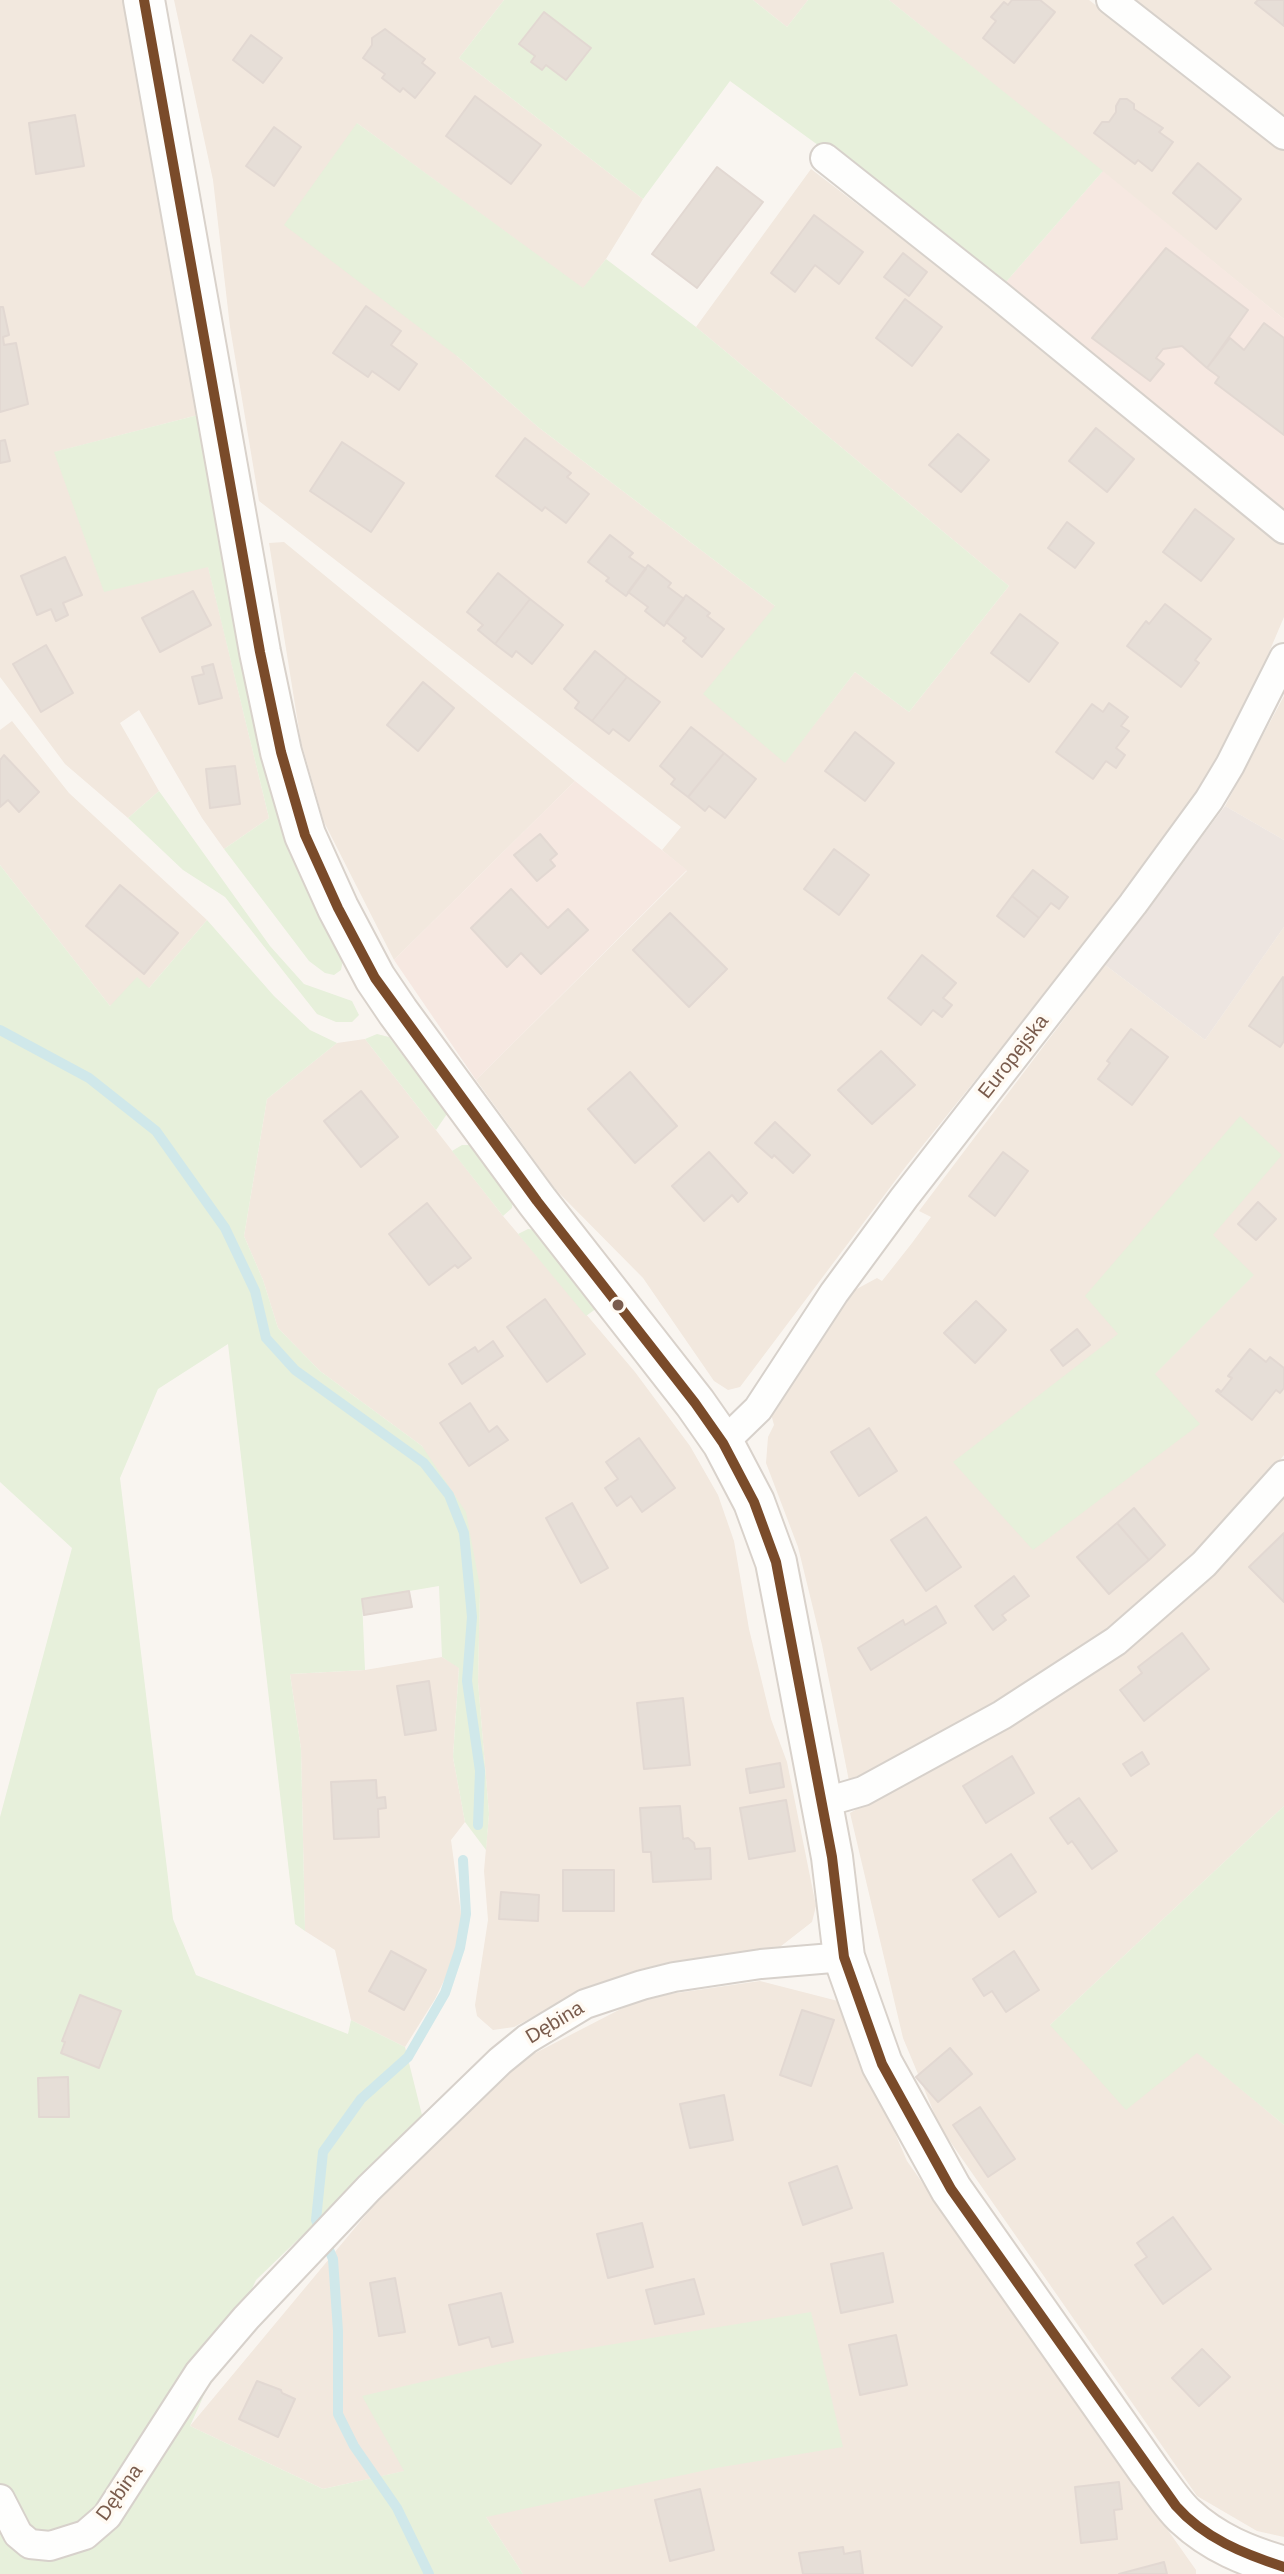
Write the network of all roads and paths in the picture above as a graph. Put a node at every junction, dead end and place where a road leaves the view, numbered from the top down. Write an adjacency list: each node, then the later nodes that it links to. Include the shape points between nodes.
1 (144, 0): 7 (street, via 260,652 305,835 338,908 398,1012)
2 (1111, 0): 3 (street)
3 (1284, 135)
4 (825, 158): 5 (street)
5 (1284, 529)
6 (1284, 658): 7 (street, Europejska, via 1209,800 898,1206 758,1409)
7 (723, 1443): 9 (street, via 754,1502 776,1562)
8 (1284, 1475): 9 (street, via 1204,1564 1116,1641 1002,1715 863,1791)
9 (822, 1803): 10 (street)
10 (844, 1957): 11 (street, Dębina, via 674,1977 585,2004 527,2039 310,2248 199,2373 107,2516 85,2535 50,2546 30,2544 18,2534); 12 (street, via 882,2064 951,2189 1150,2472 1184,2515)
11 (0, 2499)
12 (1244, 2565): 13 (street)
13 (1284, 2567)

